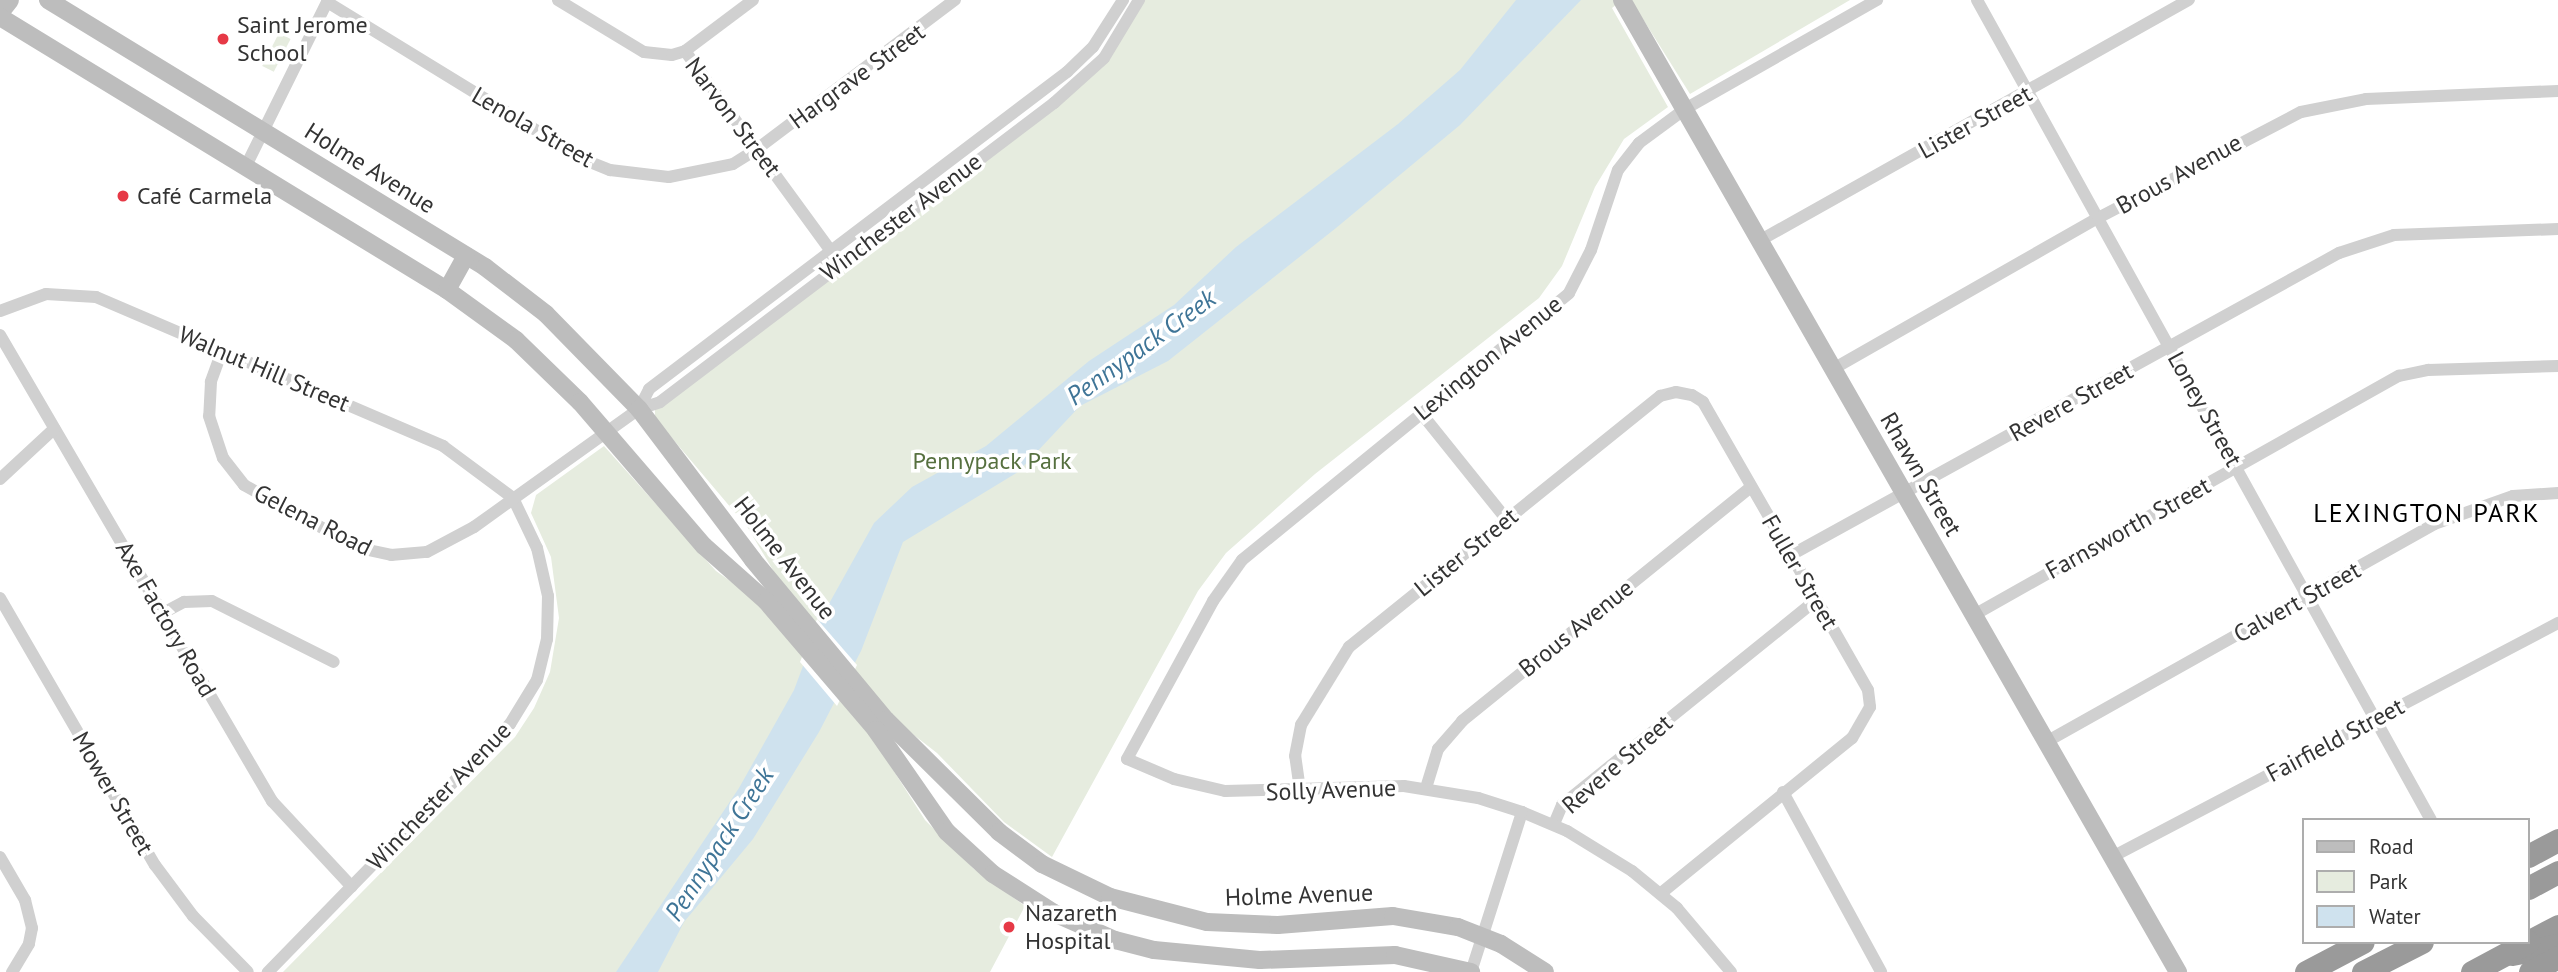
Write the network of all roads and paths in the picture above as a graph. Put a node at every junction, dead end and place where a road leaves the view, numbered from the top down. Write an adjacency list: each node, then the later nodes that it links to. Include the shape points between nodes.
1 (10, 0): 13 (main road)
2 (48, 0): 20 (main road, Holme Avenue)
3 (558, 0): 14 (street, Narvon Street, via 644,52 672,55)
4 (753, 0): 14 (street)
5 (955, 0): 21 (street, Hargrave Street)
6 (1123, 0): 18 (street, Winchester Avenue, via 1093,47)
7 (1139, 0): 19 (street, Winchester Avenue, via 1104,58)
8 (1622, 0): 17 (main road, Rhawn Street)
9 (1877, 0): 17 (street, Lexington Avenue)
10 (1977, 0): 16 (street, Loney Street)
11 (2189, 0): 16 (street, Lister Street)
12 (327, 1): 20 (street); 21 (street, Lenola Street, via 585,160 610,170 668,177 701,173)
13 (0, 15): 22 (main road, Holme Avenue)
14 (685, 51): 21 (street, Narvon Street)
15 (2558, 91): 23 (street, Brous Avenue, via 2367,99 2301,112)
16 (2028, 93): 23 (street, Loney Street); 25 (street, Lister Street)
17 (1685, 109): 25 (main road, Rhawn Street); 36 (street, Lexington Avenue, via 1639,143 1618,170 1591,250 1569,293)
18 (1015, 114): 19 (street); 27 (street, Winchester Avenue)
19 (1025, 125): 27 (street, Winchester Avenue)
20 (264, 131): 22 (street); 26 (main road, Holme Avenue)
21 (757, 149): 27 (street, Narvon Street)
22 (245, 167): 28 (main road, Holme Avenue)
23 (2098, 218): 31 (street, Loney Street); 34 (street, Brous Avenue)
24 (2558, 229): 31 (street, Revere Street, via 2382,238 2339,253)
25 (1759, 241): 34 (main road, Rhawn Street)
26 (466, 256): 28 (main road); 35 (main road, Holme Avenue, via 565,331)
27 (836, 258): 35 (street, Winchester Avenue, via 649,389)
28 (447, 290): 39 (main road, Holme Avenue, via 516,340)
29 (0, 311): 32 (street, Walnut Hill Street, via 46,294 80,293)
30 (0, 335): 38 (street, Axe Factory Road)
31 (2170, 346): 40 (street, Loney Street); 44 (street, Revere Street)
32 (222, 351): 45 (street, Walnut Hill Street, via 443,446); 45 (street, Gelena Road, via 211,382 209,416 216,445 232,473 255,494 359,548 391,555 426,552 474,527)
33 (2558, 366): 40 (street, Farnsworth Street, via 2428,370 2399,376)
34 (1833, 369): 44 (main road, Rhawn Street)
35 (639, 409): 39 (street, Winchester Avenue); 51 (main road, Holme Avenue)
36 (1421, 413): 46 (street); 59 (street, Lexington Avenue, via 1242,560 1213,601)
37 (1710, 414): 42 (street, Fuller Street); 46 (street, Lister Street, via 1692,395 1660,396)
38 (54, 429): 41 (street); 52 (street, Axe Factory Road)
39 (607, 433): 45 (street, Winchester Avenue); 51 (main road, Holme Avenue, via 704,546)
40 (2237, 467): 48 (street, Loney Street); 53 (street, Farnsworth Street)
41 (0, 479)
42 (1751, 487): 47 (street, Fuller Street); 60 (street, Brous Avenue, via 1462,721 1438,749)
43 (2558, 493): 48 (street, Calvert Street, via 2513,496 2470,508)
44 (1905, 494): 47 (street, Revere Street); 53 (main road, Rhawn Street)
45 (513, 498): 71 (street, Winchester Avenue, via 537,548 548,596 547,639 537,680 510,724)
46 (1507, 520): 61 (street, Lister Street, via 1349,647 1334,666 1301,725 1296,756)
47 (1791, 555): 50 (street, Fuller Street)
48 (2307, 596): 56 (street, Loney Street); 58 (street, Calvert Street)
49 (0, 597): 85 (street, Mower Street, via 155,865 193,916)
50 (1816, 600): 62 (street, Fuller Street, via 1868,690 1868,718 1858,732); 65 (street, Revere Street, via 1562,805)
51 (785, 612): 57 (main road, Holme Avenue)
52 (163, 613): 55 (street, via 184,602 212,601); 71 (street, Axe Factory Road, via 272,801)
53 (1974, 615): 58 (main road, Rhawn Street)
54 (2558, 624): 56 (street, Fairfield Street)
55 (334, 662)
56 (2375, 719): 64 (street, Loney Street); 69 (street, Fairfield Street)
57 (881, 725): 75 (main road, Holme Avenue, via 999,832 1042,864 1110,897 1208,922 1278,925 1394,916); 87 (main road, Holme Avenue, via 947,832 993,874 1054,913 1115,940 1200,957 1283,960 1395,955)
58 (2046, 742): 69 (main road, Rhawn Street)
59 (1126, 759): 61 (street, Solly Avenue, via 1199,786 1250,793)
60 (1426, 788): 61 (street, Solly Avenue, via 1362,784); 63 (street, Solly Avenue)
61 (1300, 790)
62 (1783, 792): 73 (street); 90 (street)
63 (1522, 813): 65 (street, Solly Avenue); 75 (street)
64 (2430, 818)
65 (1553, 824): 73 (street, Solly Avenue, via 1611,857)
66 (2558, 841): 67 (highway)
67 (2530, 855)
68 (0, 856): 84 (street, via 29,914 30,936)
69 (2112, 857): 91 (main road, Rhawn Street)
70 (2558, 872): 72 (highway)
71 (352, 887): 86 (street, Winchester Avenue)
72 (2530, 887)
73 (1660, 894): 89 (street, Solly Avenue, via 1708,941)
74 (2558, 926): 76 (highway)
75 (1482, 935): 87 (street); 88 (main road, Holme Avenue)
76 (2530, 941)
77 (2359, 944): 92 (highway)
78 (2418, 944): 93 (highway)
79 (2427, 944): 94 (highway)
80 (2524, 944): 82 (highway)
81 (2558, 945): 82 (highway)
82 (2502, 956): 95 (highway)
83 (2558, 957): 96 (highway)
84 (12, 972)
85 (248, 972)
86 (268, 972)
87 (1471, 972)
88 (1545, 972)
89 (1731, 972)
90 (1881, 972)
91 (2178, 972)
92 (2306, 972)
93 (2364, 972)
94 (2401, 972)
95 (2472, 972)
96 (2530, 972)

